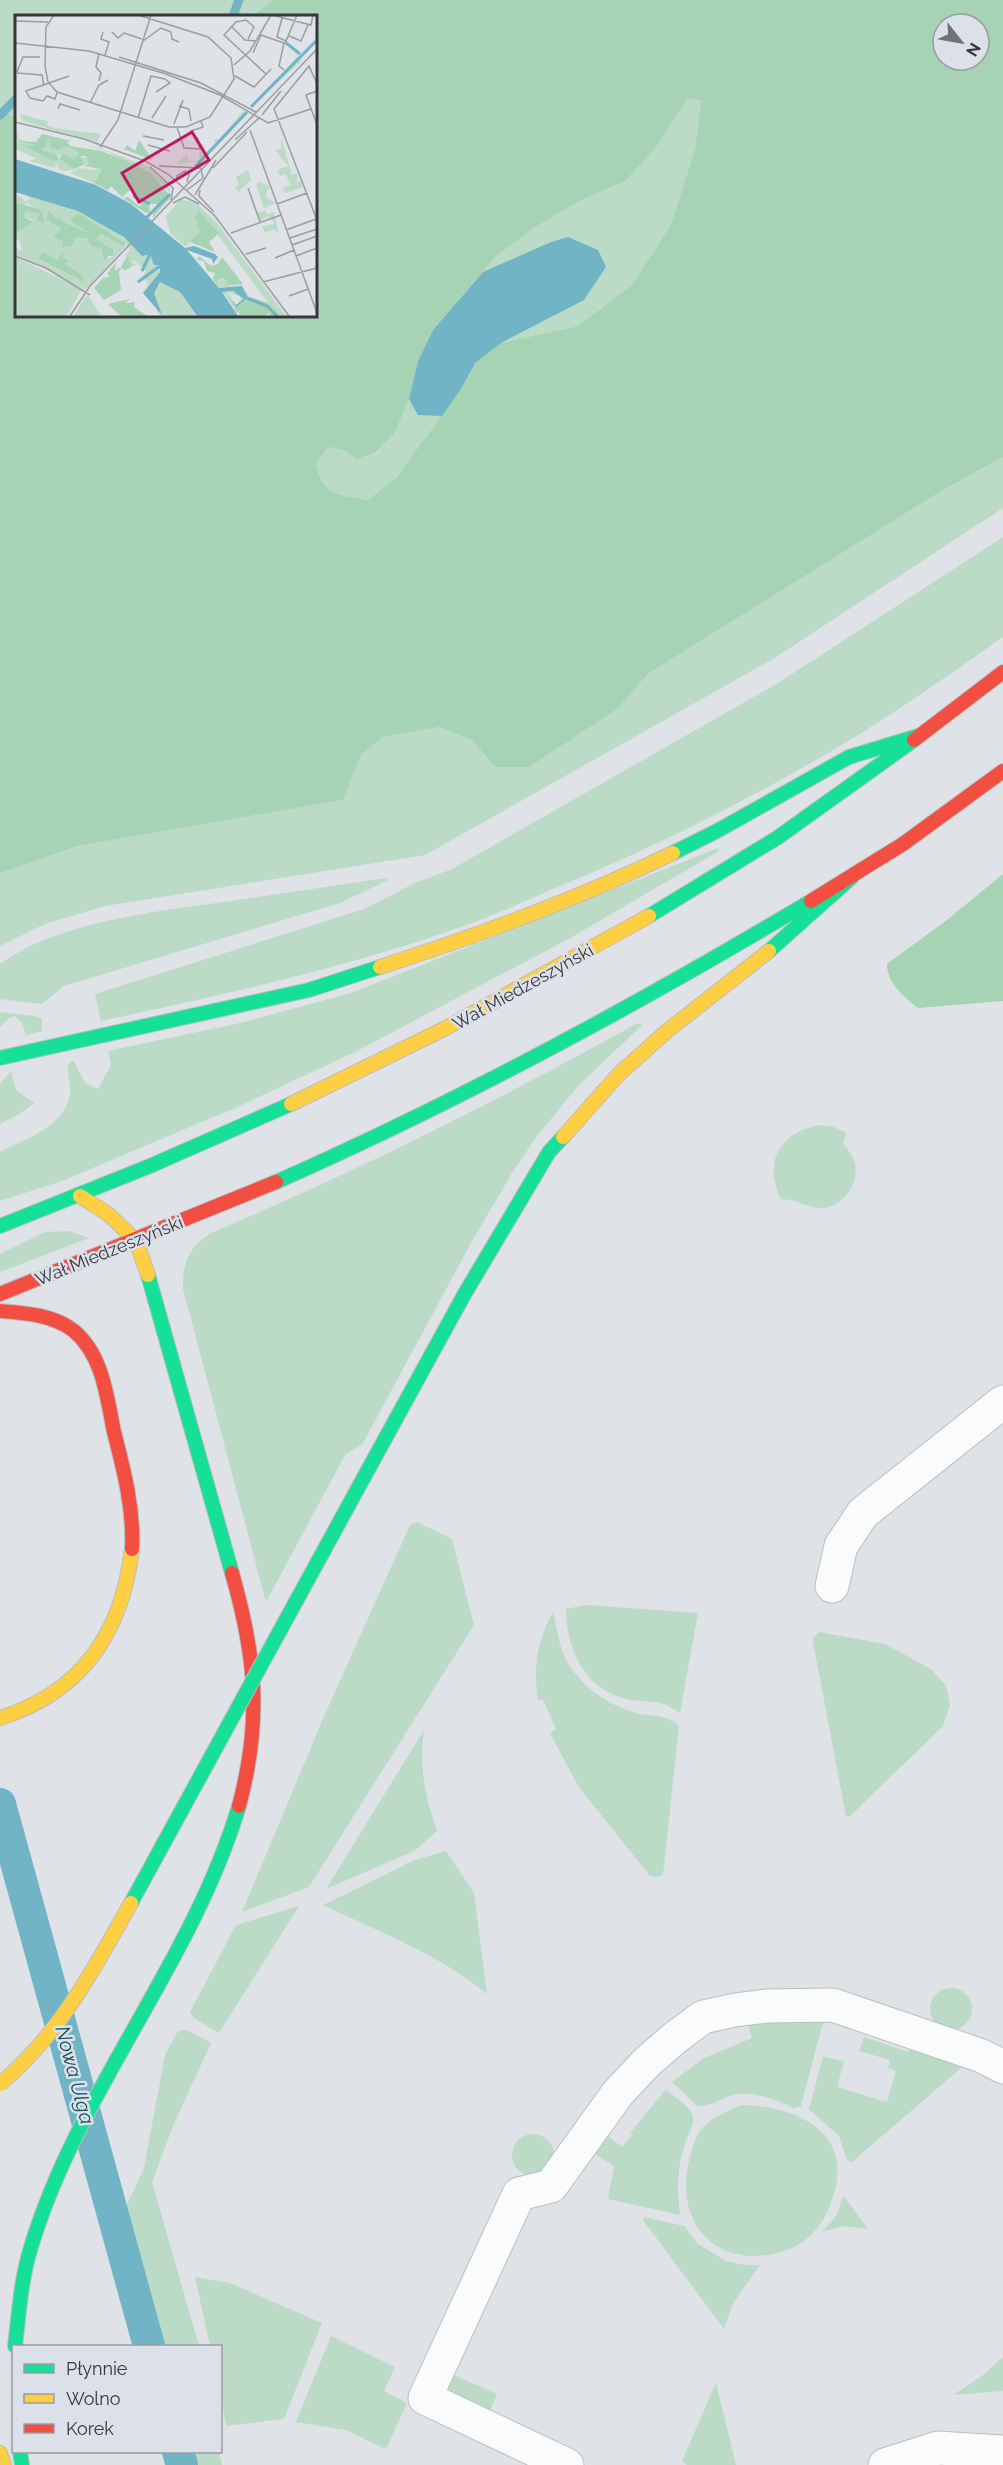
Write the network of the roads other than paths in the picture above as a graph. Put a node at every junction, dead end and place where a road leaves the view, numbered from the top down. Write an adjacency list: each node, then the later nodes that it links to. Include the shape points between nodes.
1 (1003, 672): 2 (main road, Wał Miedzeszyński)
2 (918, 736): 5 (main road, via 849,757 717,831 616,880 475,937 309,990); 6 (main road, Wał Miedzeszyński, via 759,849 530,984 279,1111)
3 (1003, 771): 4 (main road, Wał Miedzeszyński)
4 (852, 877): 8 (main road, Wał Miedzeszyński, via 498,1077 314,1165); 15 (main road, bridge, via 787,937 619,1074 549,1152 464,1295 93,1972 52,2032)
5 (0, 1058)
6 (80, 1196): 7 (main road, Wał Miedzeszyński); 8 (main road, via 108,1214)
7 (0, 1226)
8 (136, 1241): 9 (main road, Wał Miedzeszyński); 16 (main road, via 244,1616 253,1665 254,1719 249,1761 222,1855 67,2156 34,2236)
9 (0, 1294)
10 (0, 1311): 13 (main road, via 48,1317 64,1324 83,1339 92,1354 127,1483 132,1549 117,1613 105,1638 82,1669 47,1698)
11 (1003, 1402): 12 (street, via 863,1514 841,1546)
12 (832, 1586)
13 (0, 1718)
14 (1003, 2067): 20 (street, via 982,2056 833,2005 766,2006 703,2017 647,2062 618,2093 551,2186 519,2194 425,2398)
15 (0, 2084)
16 (15, 2345)
17 (1003, 2452): 21 (street, via 938,2448)
18 (0, 2453): 19 (main road)
19 (4, 2465)
20 (567, 2465)
21 (885, 2465)

